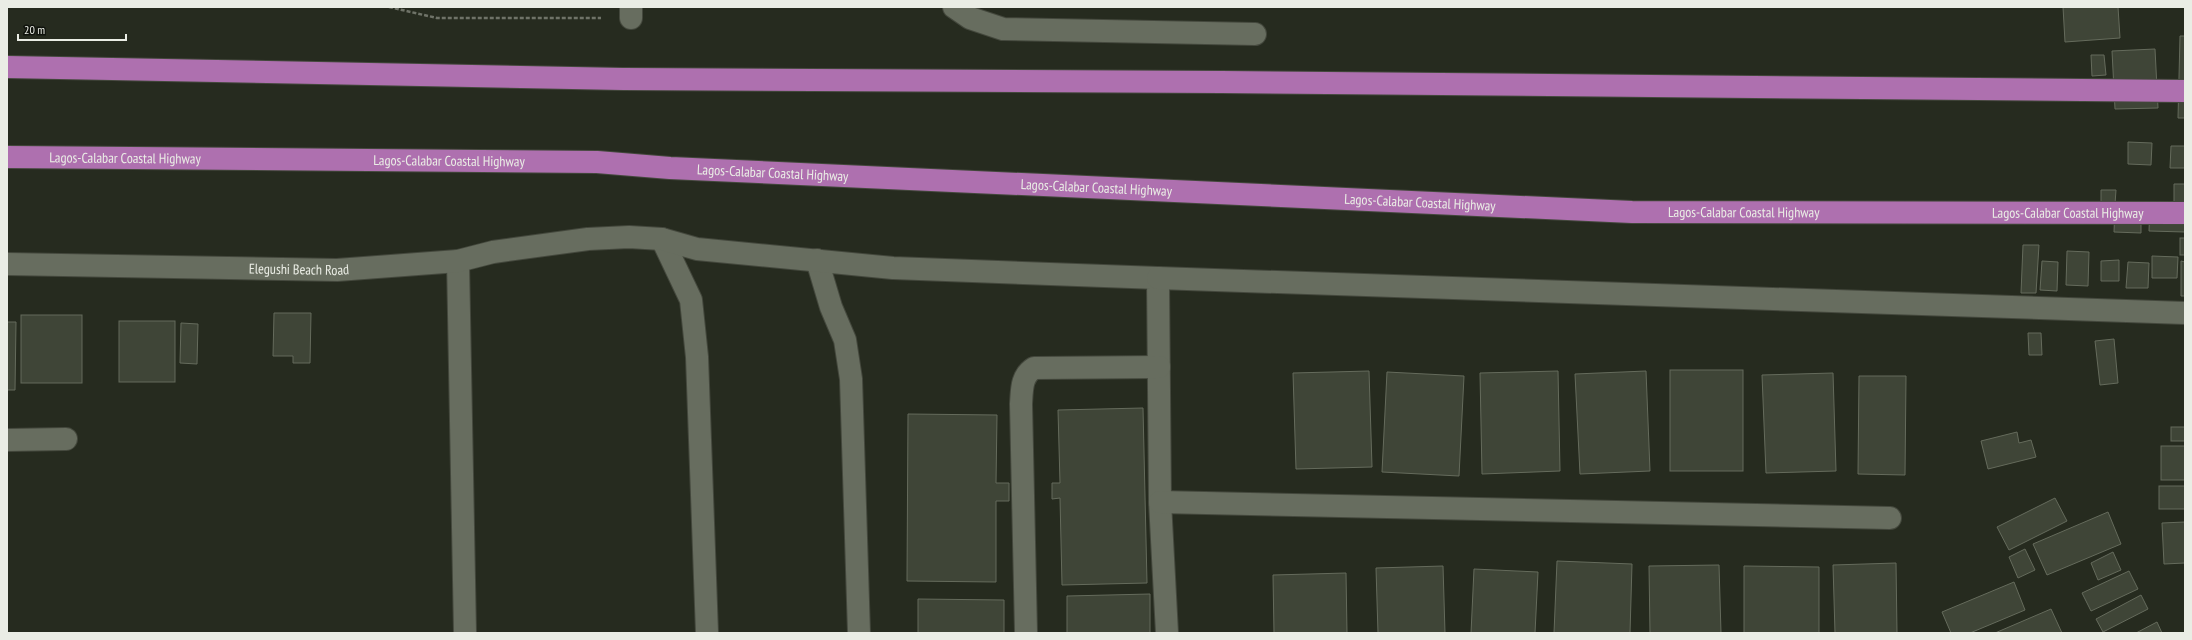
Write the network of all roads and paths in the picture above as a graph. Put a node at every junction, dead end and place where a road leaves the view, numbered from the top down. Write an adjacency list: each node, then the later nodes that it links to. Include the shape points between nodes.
1 (389, 7): 3 (path, via 437,18)
2 (954, 7): 4 (street, via 970,18 1003,29)
3 (631, 12)
4 (1255, 34)
5 (7, 67): 6 (highway, via 631,79)
6 (2185, 91)
7 (7, 157): 8 (highway, Lagos-Calabar Coastal Highway, via 597,162 670,168 1632,212)
8 (2185, 213)
9 (662, 239): 10 (street, Elegushi Beach Road, via 697,249); 11 (street, Elegushi Beach Road, via 588,239 493,252); 21 (street, via 691,300 697,357)
10 (817, 260): 13 (street, Elegushi Beach Road, via 893,268); 22 (street, via 831,308 845,340 851,379)
11 (458, 262): 12 (street, Elegushi Beach Road, via 337,270); 20 (street)
12 (7, 264)
13 (1158, 278): 14 (street, Elegushi Beach Road); 15 (street)
14 (2185, 314)
15 (1159, 367): 18 (street); 23 (street, via 1034,368 1027,373 1023,382 1021,404)
16 (66, 439): 17 (street)
17 (7, 440)
18 (1160, 502): 19 (street); 24 (street)
19 (1890, 518)
20 (465, 633)
21 (707, 633)
22 (859, 633)
23 (1026, 633)
24 (1168, 633)

